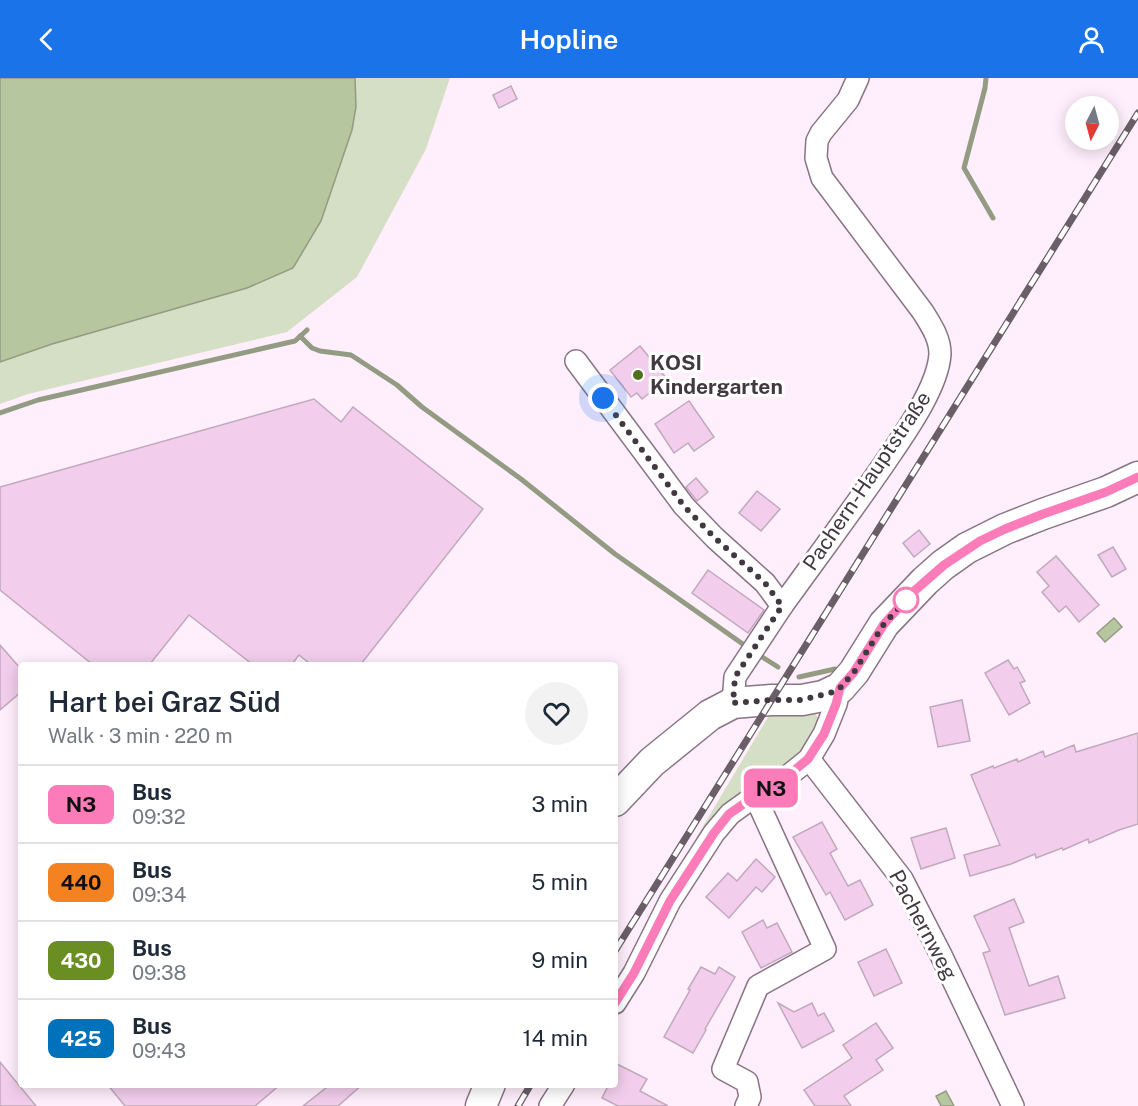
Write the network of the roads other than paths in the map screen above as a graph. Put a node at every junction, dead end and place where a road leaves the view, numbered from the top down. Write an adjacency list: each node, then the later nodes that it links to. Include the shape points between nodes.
1 (858, 78): 4 (street, Pachern-Hauptstraße, via 848,100 821,133 816,158 822,178 923,312 935,331 940,352 923,402)
2 (576, 361): 4 (street, via 684,506 765,583)
3 (1138, 477): 5 (main road, via 1005,529 944,565 884,624)
4 (782, 606): 6 (street, Pachern-Hauptstraße, via 735,677)
5 (840, 688): 6 (main road, via 802,700); 7 (street, via 824,734)
6 (733, 703): 9 (main road, via 710,715 652,762)
7 (808, 759): 8 (street, via 778,784); 16 (street, Pachernweg, via 902,879)
8 (755, 796): 10 (street, via 729,814 699,855); 15 (street, via 825,949 758,986 723,1069 747,1082 750,1097)
9 (618, 798)
10 (618, 998)
11 (488, 1088): 13 (main road)
12 (561, 1088): 14 (street)
13 (481, 1106)
14 (550, 1106)
15 (746, 1106)
16 (1014, 1106)

